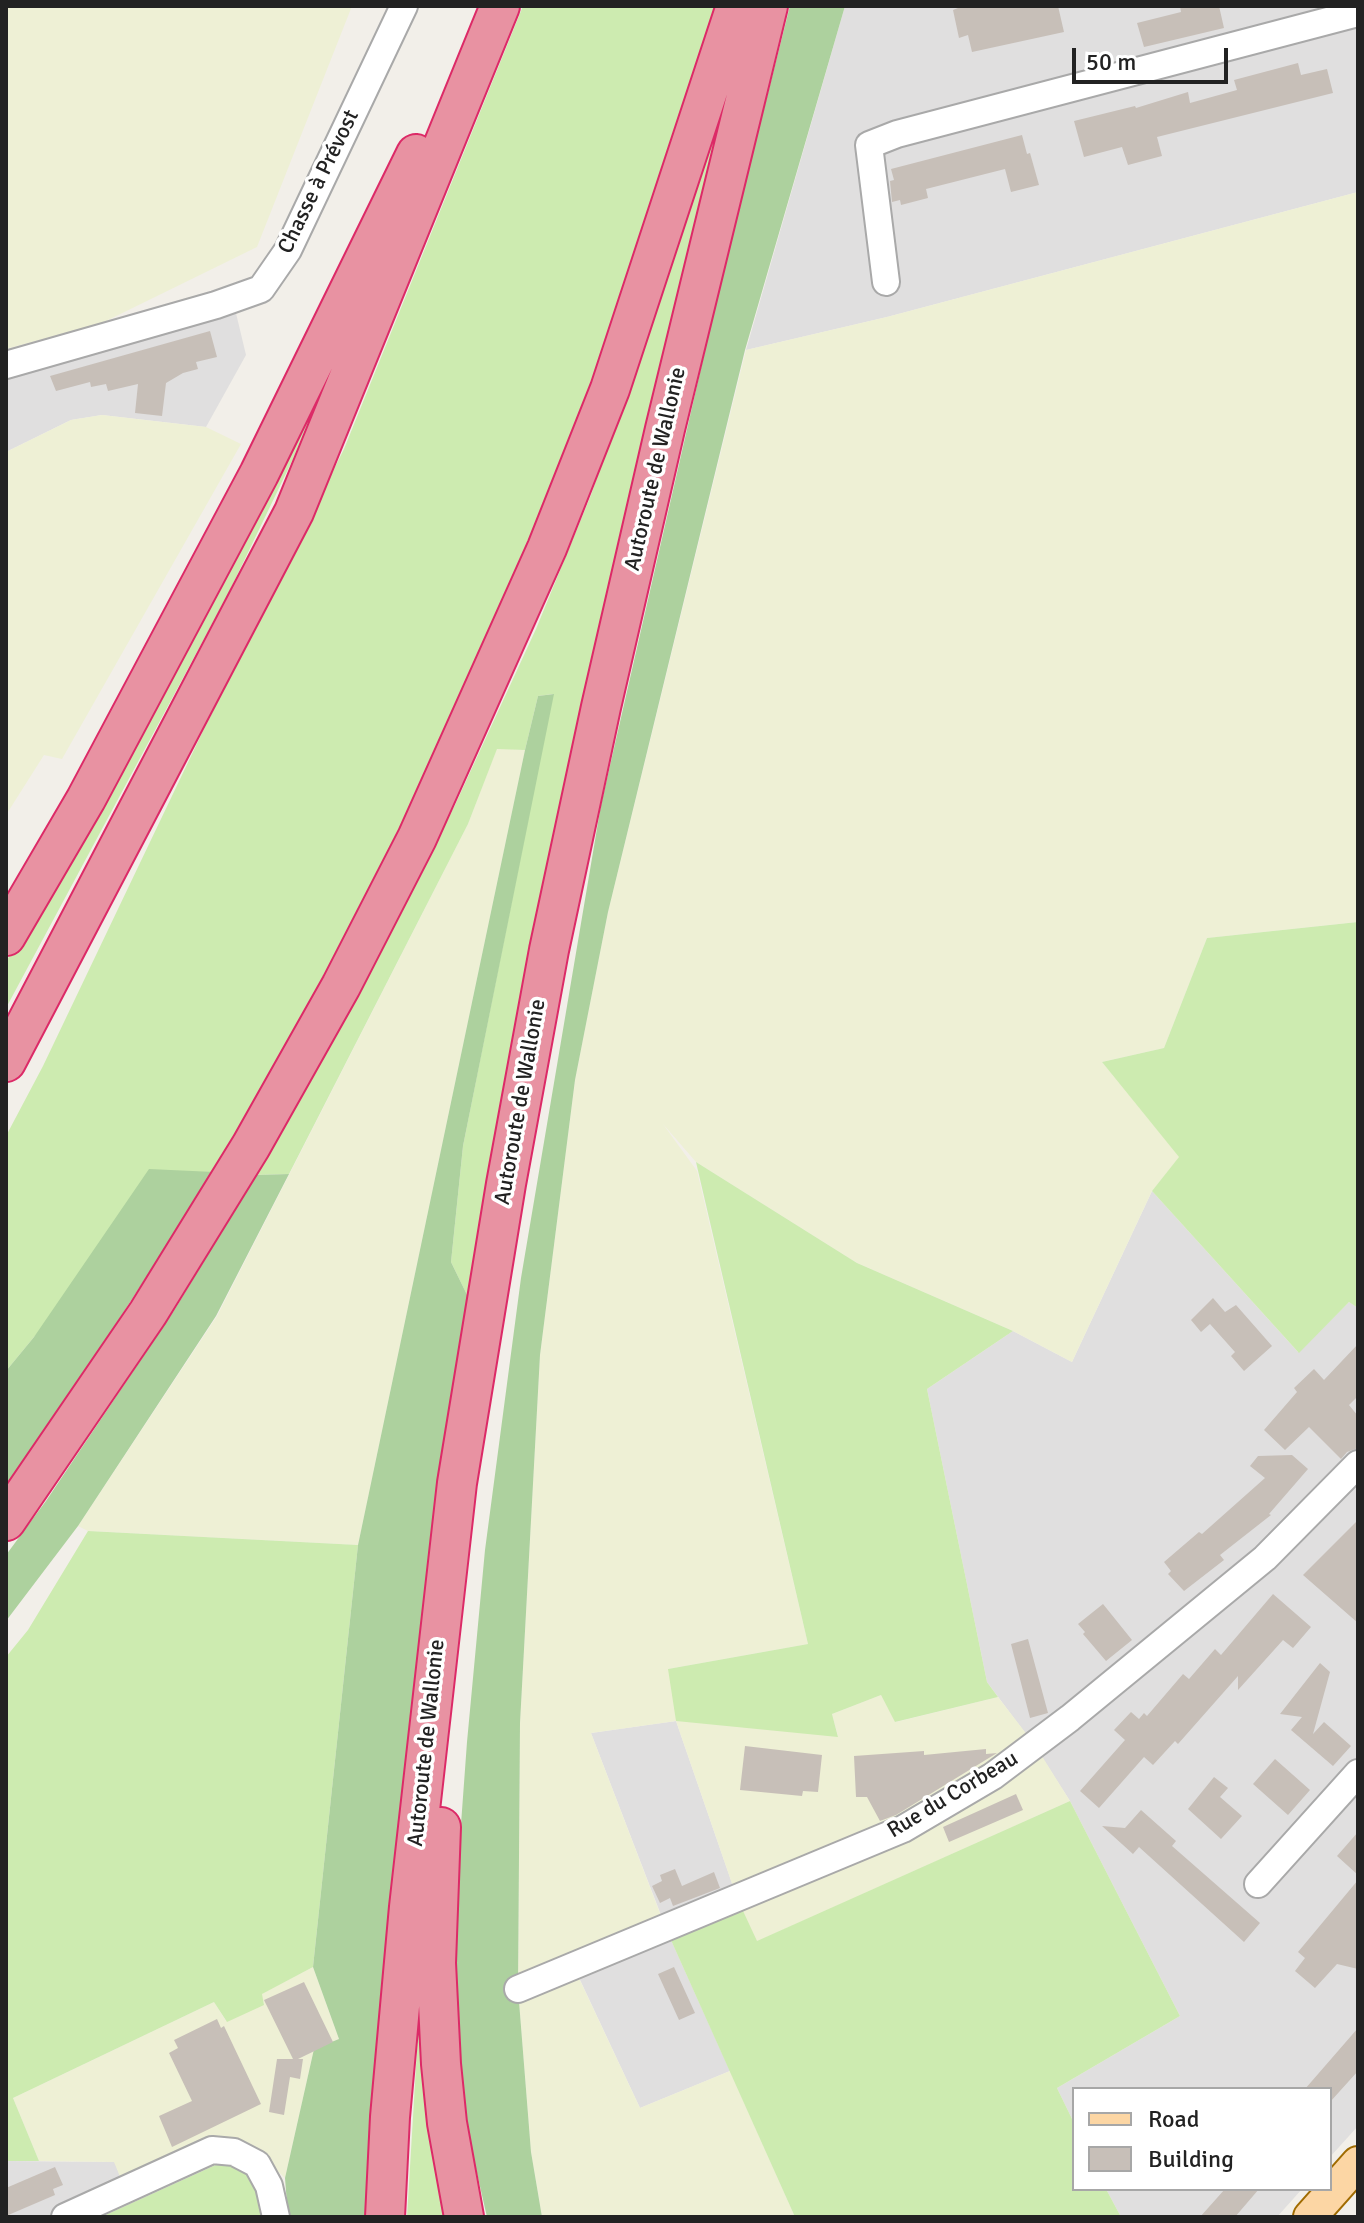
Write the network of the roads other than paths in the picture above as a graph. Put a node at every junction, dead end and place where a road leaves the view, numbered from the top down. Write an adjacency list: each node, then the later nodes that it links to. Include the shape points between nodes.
1 (404, 6): 8 (street, Chasse à Prévost, via 288,250 261,289)
2 (500, 6): 6 (highway)
3 (736, 6): 12 (highway, via 610,389 547,548 417,838 251,1146 148,1313)
4 (768, 6): 13 (highway, Autoroute de Wallonie, via 661,444 549,950 459,1467)
5 (1358, 13): 7 (street, via 869,145)
6 (477, 61): 9 (highway, via 414,158 259,474 86,799); 10 (highway, via 294,512)
7 (886, 282)
8 (6, 365)
9 (6, 936)
10 (6, 1062)
11 (1358, 1464): 16 (street, Rue du Corbeau, via 1265,1558 993,1776 903,1829)
12 (6, 1521)
13 (430, 1718): 20 (highway, Autoroute de Wallonie, via 407,1922); 21 (highway, via 445,1774 436,1963 441,2064)
14 (1358, 1773): 15 (street)
15 (1258, 1884)
16 (518, 1989)
17 (1358, 2163): 22 (main road)
18 (65, 2217): 19 (street, via 212,2150 234,2152 257,2164)
19 (276, 2217)
20 (385, 2217)
21 (464, 2217)
22 (1310, 2217)

